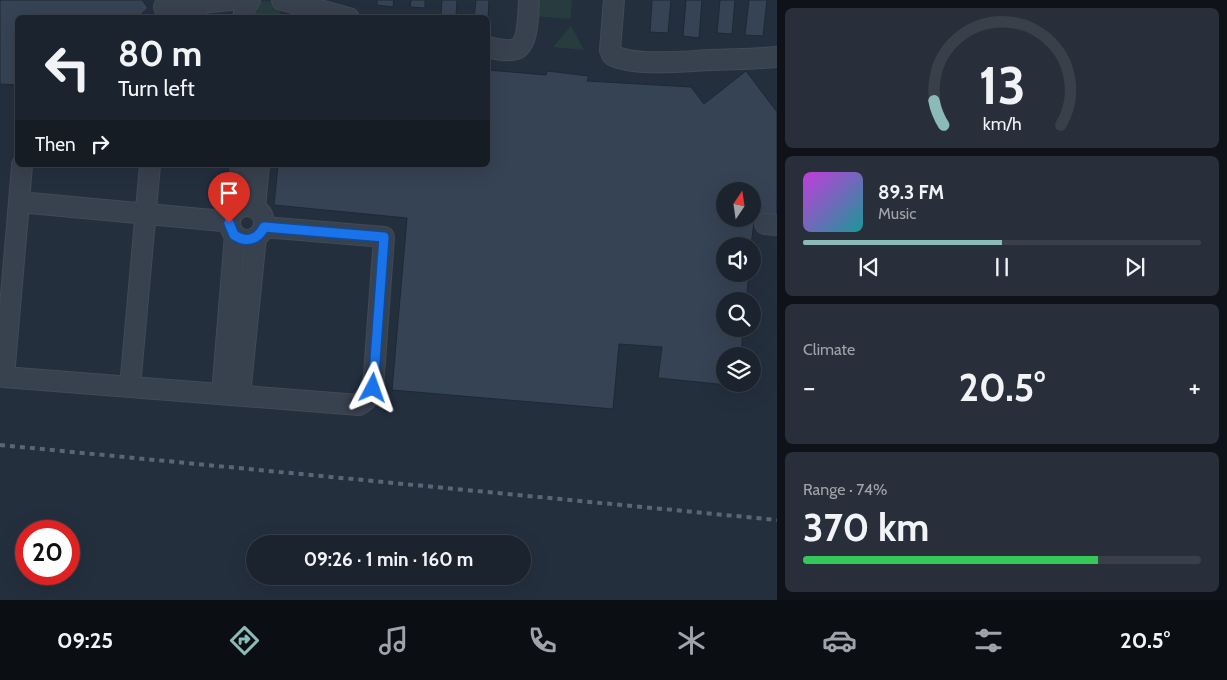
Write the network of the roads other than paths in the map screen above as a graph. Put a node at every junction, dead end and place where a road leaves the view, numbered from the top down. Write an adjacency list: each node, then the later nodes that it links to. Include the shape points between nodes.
1 (230, 0): 6 (lane)
2 (250, 0): 8 (lane)
3 (282, 0): 9 (lane); 10 (lane)
4 (529, 0): 11 (lane, via 526,37 522,45 516,49)
5 (614, 0): 12 (lane, via 610,43 612,55 619,59)
6 (164, 8): 7 (lane)
7 (188, 15)
8 (244, 15)
9 (287, 15)
10 (338, 15)
11 (490, 48)
12 (771, 60)
13 (22, 167): 17 (lane)
14 (150, 167): 18 (lane)
15 (241, 167): 19 (lane)
16 (258, 167): 19 (lane)
17 (19, 202): 18 (lane); 21 (lane, via 4,377)
18 (145, 214): 19 (lane, via 223,221); 21 (lane)
19 (239, 218): 20 (lane, via 245,240); 20 (lane, via 262,215); 22 (lane)
20 (260, 232): 22 (lane); 22 (lane, via 384,237 373,388 359,405)
21 (130, 387): 22 (lane)
22 (231, 395)

